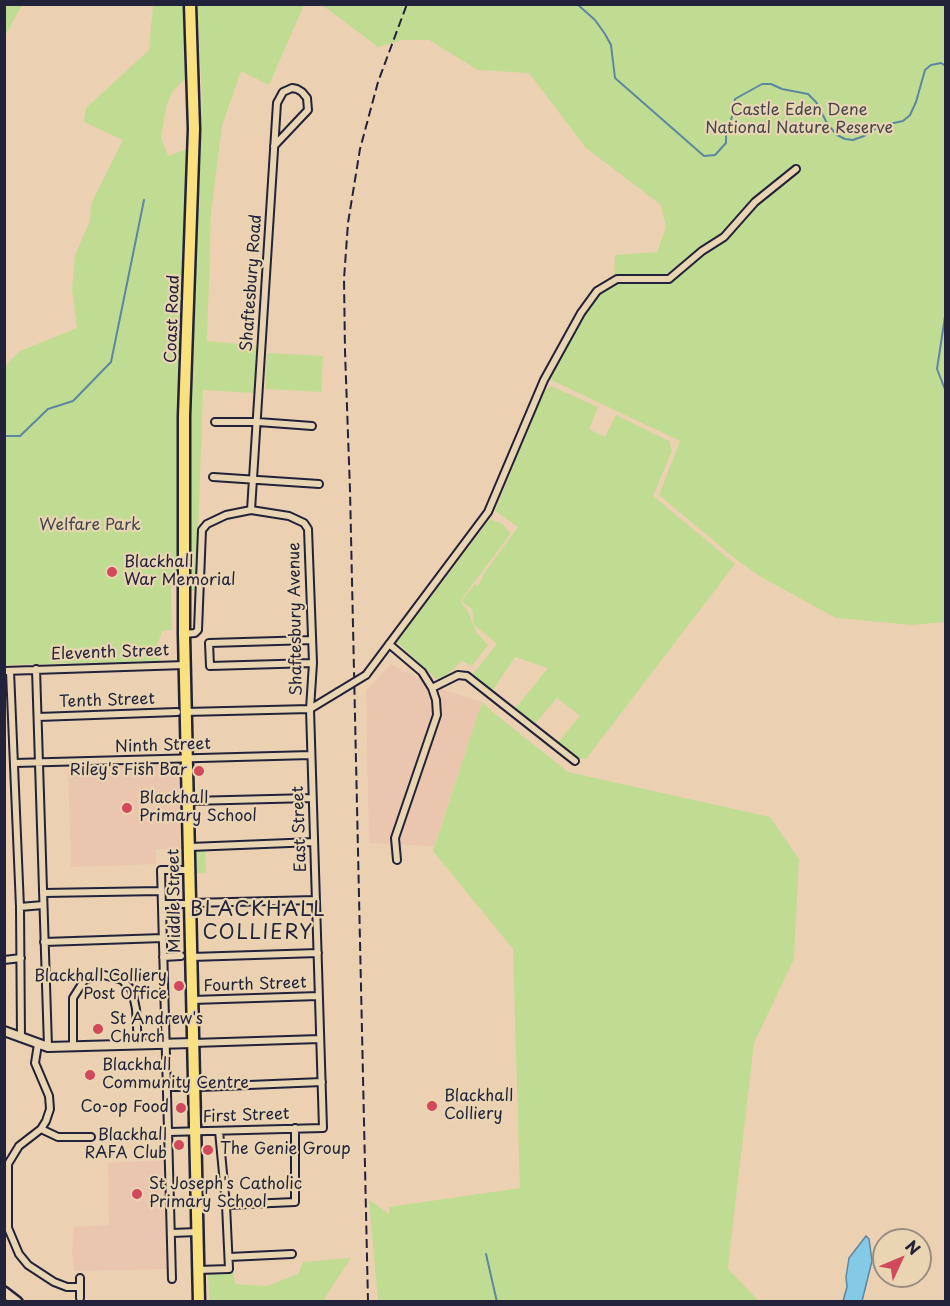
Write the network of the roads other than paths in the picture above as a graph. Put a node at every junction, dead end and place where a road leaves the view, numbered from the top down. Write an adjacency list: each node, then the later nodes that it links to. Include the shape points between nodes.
1 (190, 4): 11 (main road, Coast Road, via 194,129 184,416)
2 (274, 146): 2 (street, Shaftesbury Road, via 280,94 297,89 307,98 308,110); 5 (street, Shaftesbury Road)
3 (796, 169): 13 (street, via 754,202 724,237 669,279 617,279 597,291 544,380 488,512)
4 (215, 422): 5 (street)
5 (258, 422): 6 (street); 8 (street, Shaftesbury Road)
6 (312, 426)
7 (213, 477): 8 (street)
8 (253, 479): 9 (street); 10 (street, Shaftesbury Road)
9 (320, 484)
10 (251, 510): 11 (street, via 226,515 202,530 198,630); 12 (street, Shaftesbury Avenue, via 289,516 308,529)
11 (184, 634): 15 (main road, Middle Street)
12 (312, 640): 14 (street, Shaftesbury Avenue); 14 (street, via 209,643 210,666)
13 (389, 644): 18 (street, via 422,672); 19 (street, bridge, via 366,675)
14 (313, 663): 19 (street, Shaftesbury Avenue)
15 (185, 664): 16 (street, Eleventh Street); 20 (main road, Middle Street)
16 (36, 669): 17 (street, Eleventh Street); 21 (street)
17 (8, 671): 25 (street)
18 (432, 688): 24 (street, via 458,675 467,676); 31 (street, via 437,715 395,838)
19 (309, 709): 20 (street, Tenth Street); 22 (street, East Street)
20 (181, 712): 21 (street, Tenth Street); 23 (main road, Middle Street)
21 (38, 717): 26 (street)
22 (311, 756): 23 (street, Ninth Street); 27 (street, East Street)
23 (187, 759): 26 (street, Ninth Street); 28 (main road, Middle Street)
24 (575, 761)
25 (15, 763): 26 (street, Ninth Street); 39 (street)
26 (39, 763): 34 (street)
27 (312, 798): 28 (street); 29 (street, East Street)
28 (189, 801): 30 (main road, Middle Street)
29 (314, 842): 30 (street); 35 (street, East Street)
30 (190, 847): 32 (main road, Middle Street)
31 (397, 860)
32 (190, 870): 33 (street, via 160,870); 37 (main road, Middle Street)
33 (161, 891): 34 (street); 36 (street)
34 (43, 893): 38 (street)
35 (316, 900): 37 (street); 42 (street, East Street)
36 (162, 904): 37 (street); 40 (street)
37 (187, 904): 44 (main road, Middle Street)
38 (43, 905): 39 (street); 41 (street)
39 (20, 907): 45 (street)
40 (163, 938): 41 (street); 43 (street)
41 (44, 942): 56 (street)
42 (318, 953): 44 (street); 47 (street, East Street)
43 (164, 957): 44 (street); 54 (street)
44 (186, 957): 48 (main road, Middle Street)
45 (21, 958): 46 (street); 50 (street)
46 (4, 960)
47 (319, 996): 48 (street, Fourth Street); 51 (street, East Street)
48 (192, 1000): 52 (main road, Middle Street)
49 (4, 1031): 50 (street)
50 (21, 1038): 53 (street)
51 (320, 1039): 52 (street); 58 (street, East Street)
52 (193, 1043): 54 (street); 67 (main road, Middle Street)
53 (38, 1044): 56 (street); 64 (street, via 35,1063 50,1108)
54 (166, 1044): 55 (street); 59 (street)
55 (138, 1045): 57 (street); 57 (street, via 132,990 123,980 105,975 85,979 73,998)
56 (48, 1047): 57 (street)
57 (74, 1047)
58 (322, 1082): 61 (street); 63 (street, East Street)
59 (167, 1087): 60 (street); 66 (street)
60 (187, 1087)
61 (200, 1087)
62 (295, 1128): 63 (street, First Street); 65 (street, First Street); 69 (street, via 295,1202)
63 (323, 1128)
64 (41, 1129): 68 (street, via 58,1137); 77 (street, via 19,1146 8,1164 8,1228 28,1265 54,1282)
65 (219, 1131): 67 (street, First Street); 69 (street)
66 (169, 1132): 67 (street, First Street); 71 (street)
67 (195, 1132): 70 (main road)
68 (92, 1137)
69 (226, 1205): 73 (street)
70 (197, 1232): 71 (street); 74 (main road)
71 (172, 1233): 76 (street)
72 (292, 1254): 73 (street)
73 (228, 1257): 74 (street, via 229,1269)
74 (198, 1270): 81 (main road)
75 (80, 1278): 77 (street)
76 (172, 1279)
77 (80, 1287): 79 (street)
78 (4, 1292): 80 (main road)
79 (80, 1298)
80 (17, 1302)
81 (199, 1302)

